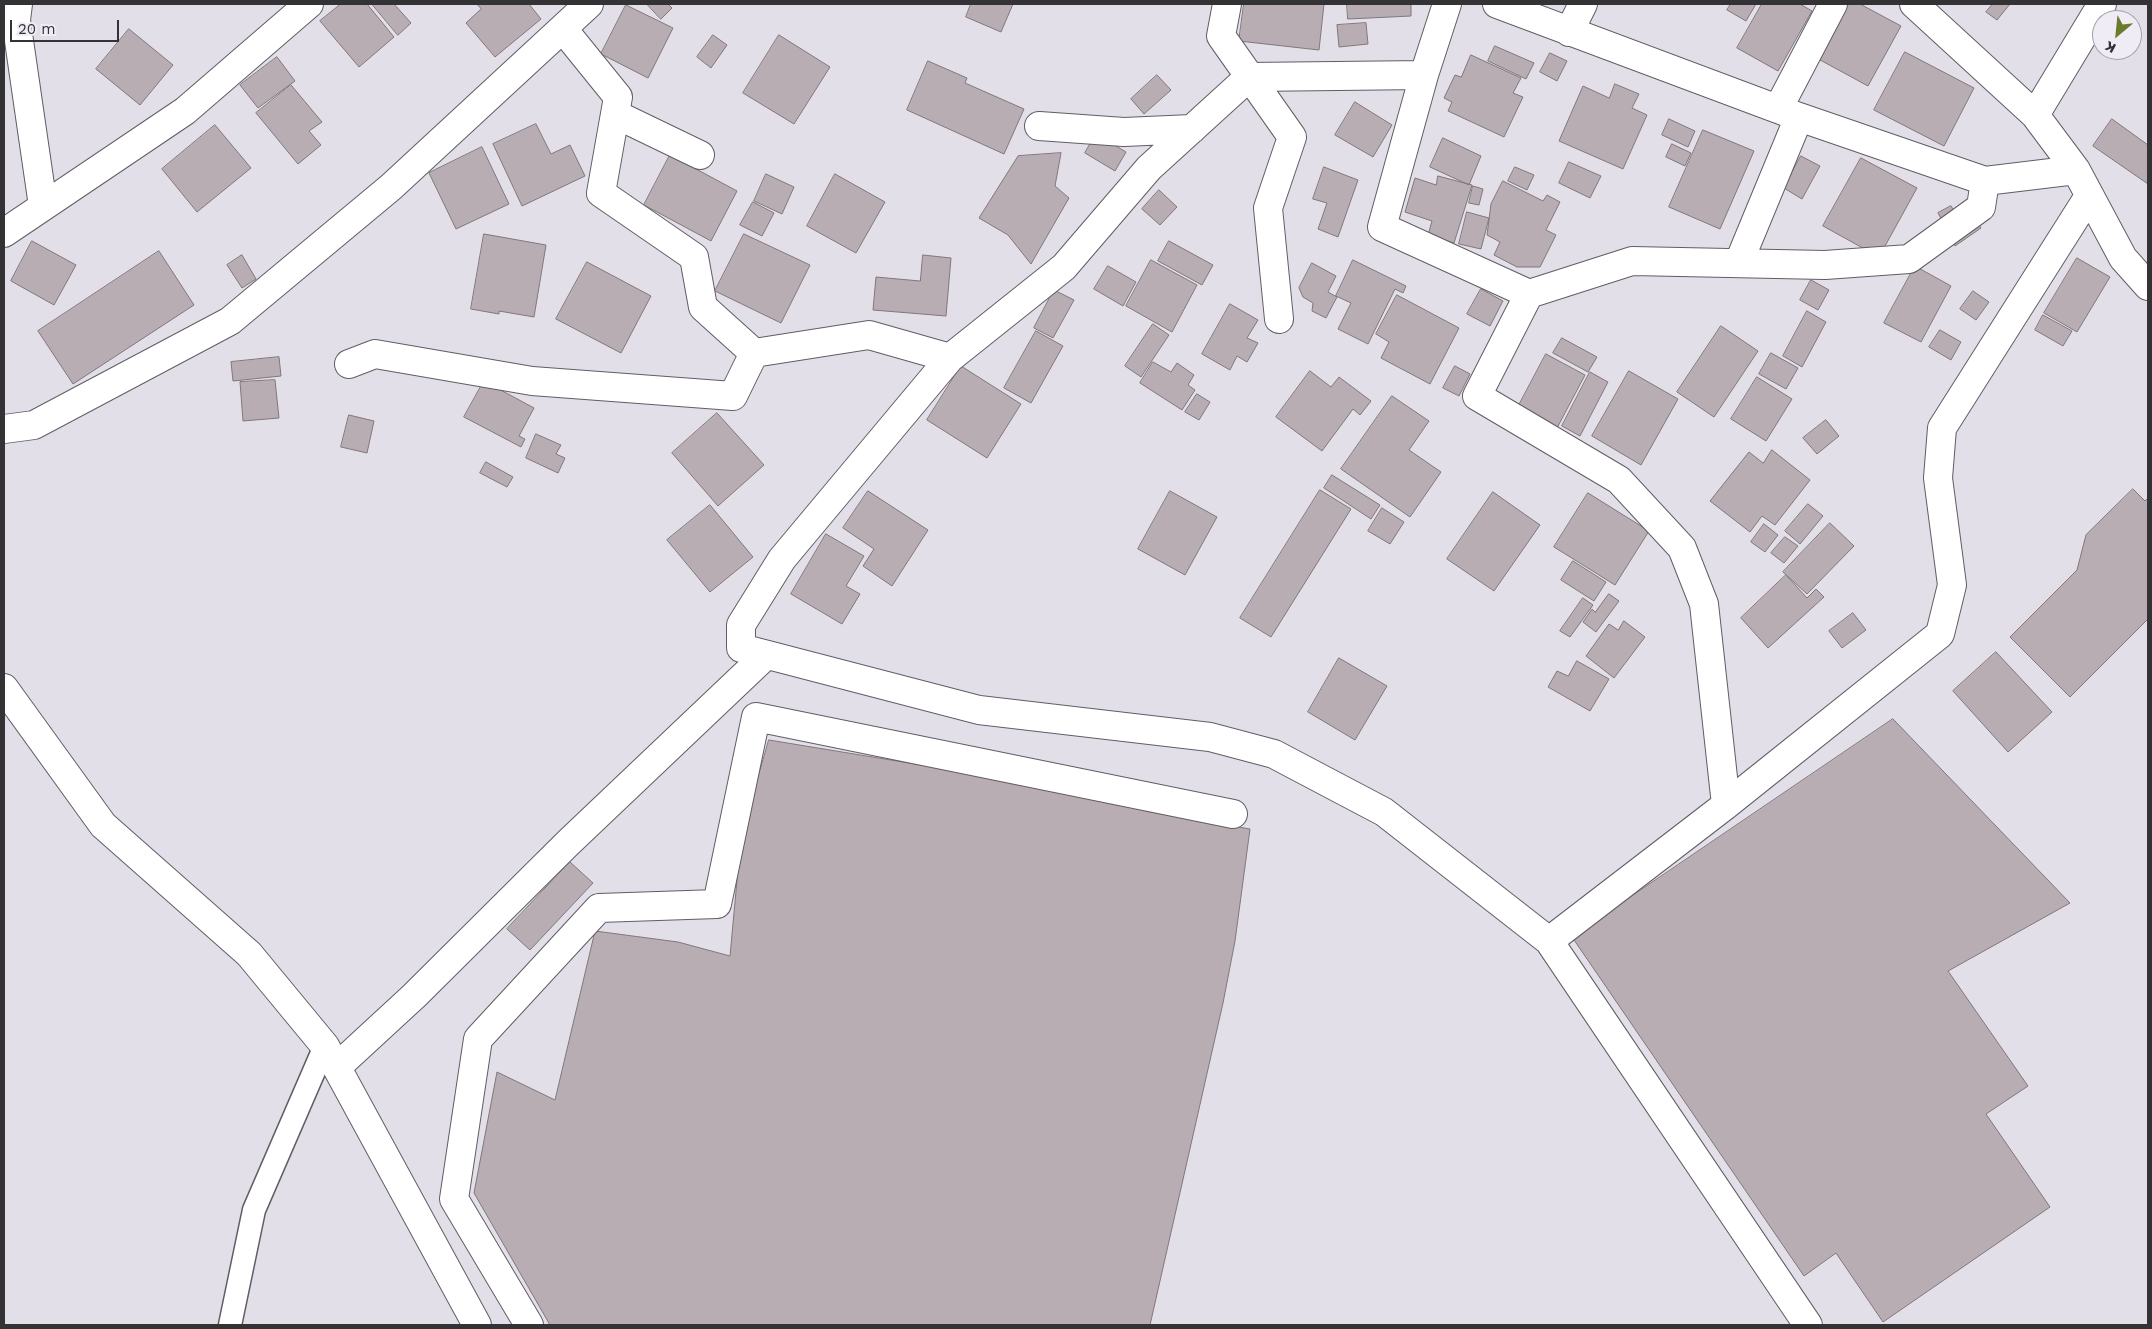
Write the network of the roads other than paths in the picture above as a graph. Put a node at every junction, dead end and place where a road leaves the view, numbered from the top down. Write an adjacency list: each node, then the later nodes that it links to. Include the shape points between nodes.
1 (18, 4): 24 (street, via 16,20)
2 (309, 4): 24 (street, via 185,111)
3 (589, 4): 11 (street)
4 (1227, 4): 14 (street, via 1221,36)
5 (1447, 4): 13 (street)
6 (1498, 4): 12 (street)
7 (1583, 4): 12 (street)
8 (1833, 4): 15 (street)
9 (1914, 4): 17 (street)
10 (2102, 4): 17 (street)
11 (563, 29): 16 (street, via 618,97); 33 (street, via 392,187 230,321 34,425)
12 (1569, 32): 15 (street)
13 (1424, 75): 14 (street); 28 (street, via 1382,227)
14 (1249, 77): 19 (street); 29 (street, via 1292,137 1268,208)
15 (1789, 113): 22 (street); 26 (street)
16 (615, 114): 20 (street); 30 (street, via 601,192 694,257 703,307)
17 (2035, 115): 21 (street)
18 (1039, 126): 19 (street, via 1124,132)
19 (1192, 129): 31 (street, via 1149,168 1064,267)
20 (700, 155)
21 (2076, 170): 22 (street); 23 (street)
22 (1985, 181): 26 (street, via 1981,207 1909,259 1825,265)
23 (2089, 196): 27 (street, via 2122,258); 36 (street, via 1942,428 1938,478 1952,585 1940,634)
24 (43, 206): 25 (street)
25 (4, 233)
26 (1738, 262): 28 (street, via 1632,261)
27 (2148, 286)
28 (1529, 294): 36 (street, via 1477,396 1618,480 1682,548 1704,604)
29 (1279, 319)
30 (754, 353): 31 (street, via 869,335); 32 (street, via 733,396 532,381 375,354)
31 (950, 358): 34 (street, via 777,567 741,625 741,648)
32 (349, 364)
33 (4, 429)
34 (766, 654): 38 (street, via 979,710 1210,737 1274,754 1384,812); 39 (street, via 414,996)
35 (4, 688): 39 (street, via 103,825 249,954)
36 (1726, 805): 38 (street)
37 (1233, 814): 42 (street, via 756,718 717,904 599,908 478,1039 454,1199)
38 (1549, 941): 43 (street)
39 (331, 1056): 40 (lane, via 254,1210); 41 (street)
40 (230, 1325)
41 (477, 1325)
42 (528, 1325)
43 (1808, 1325)

